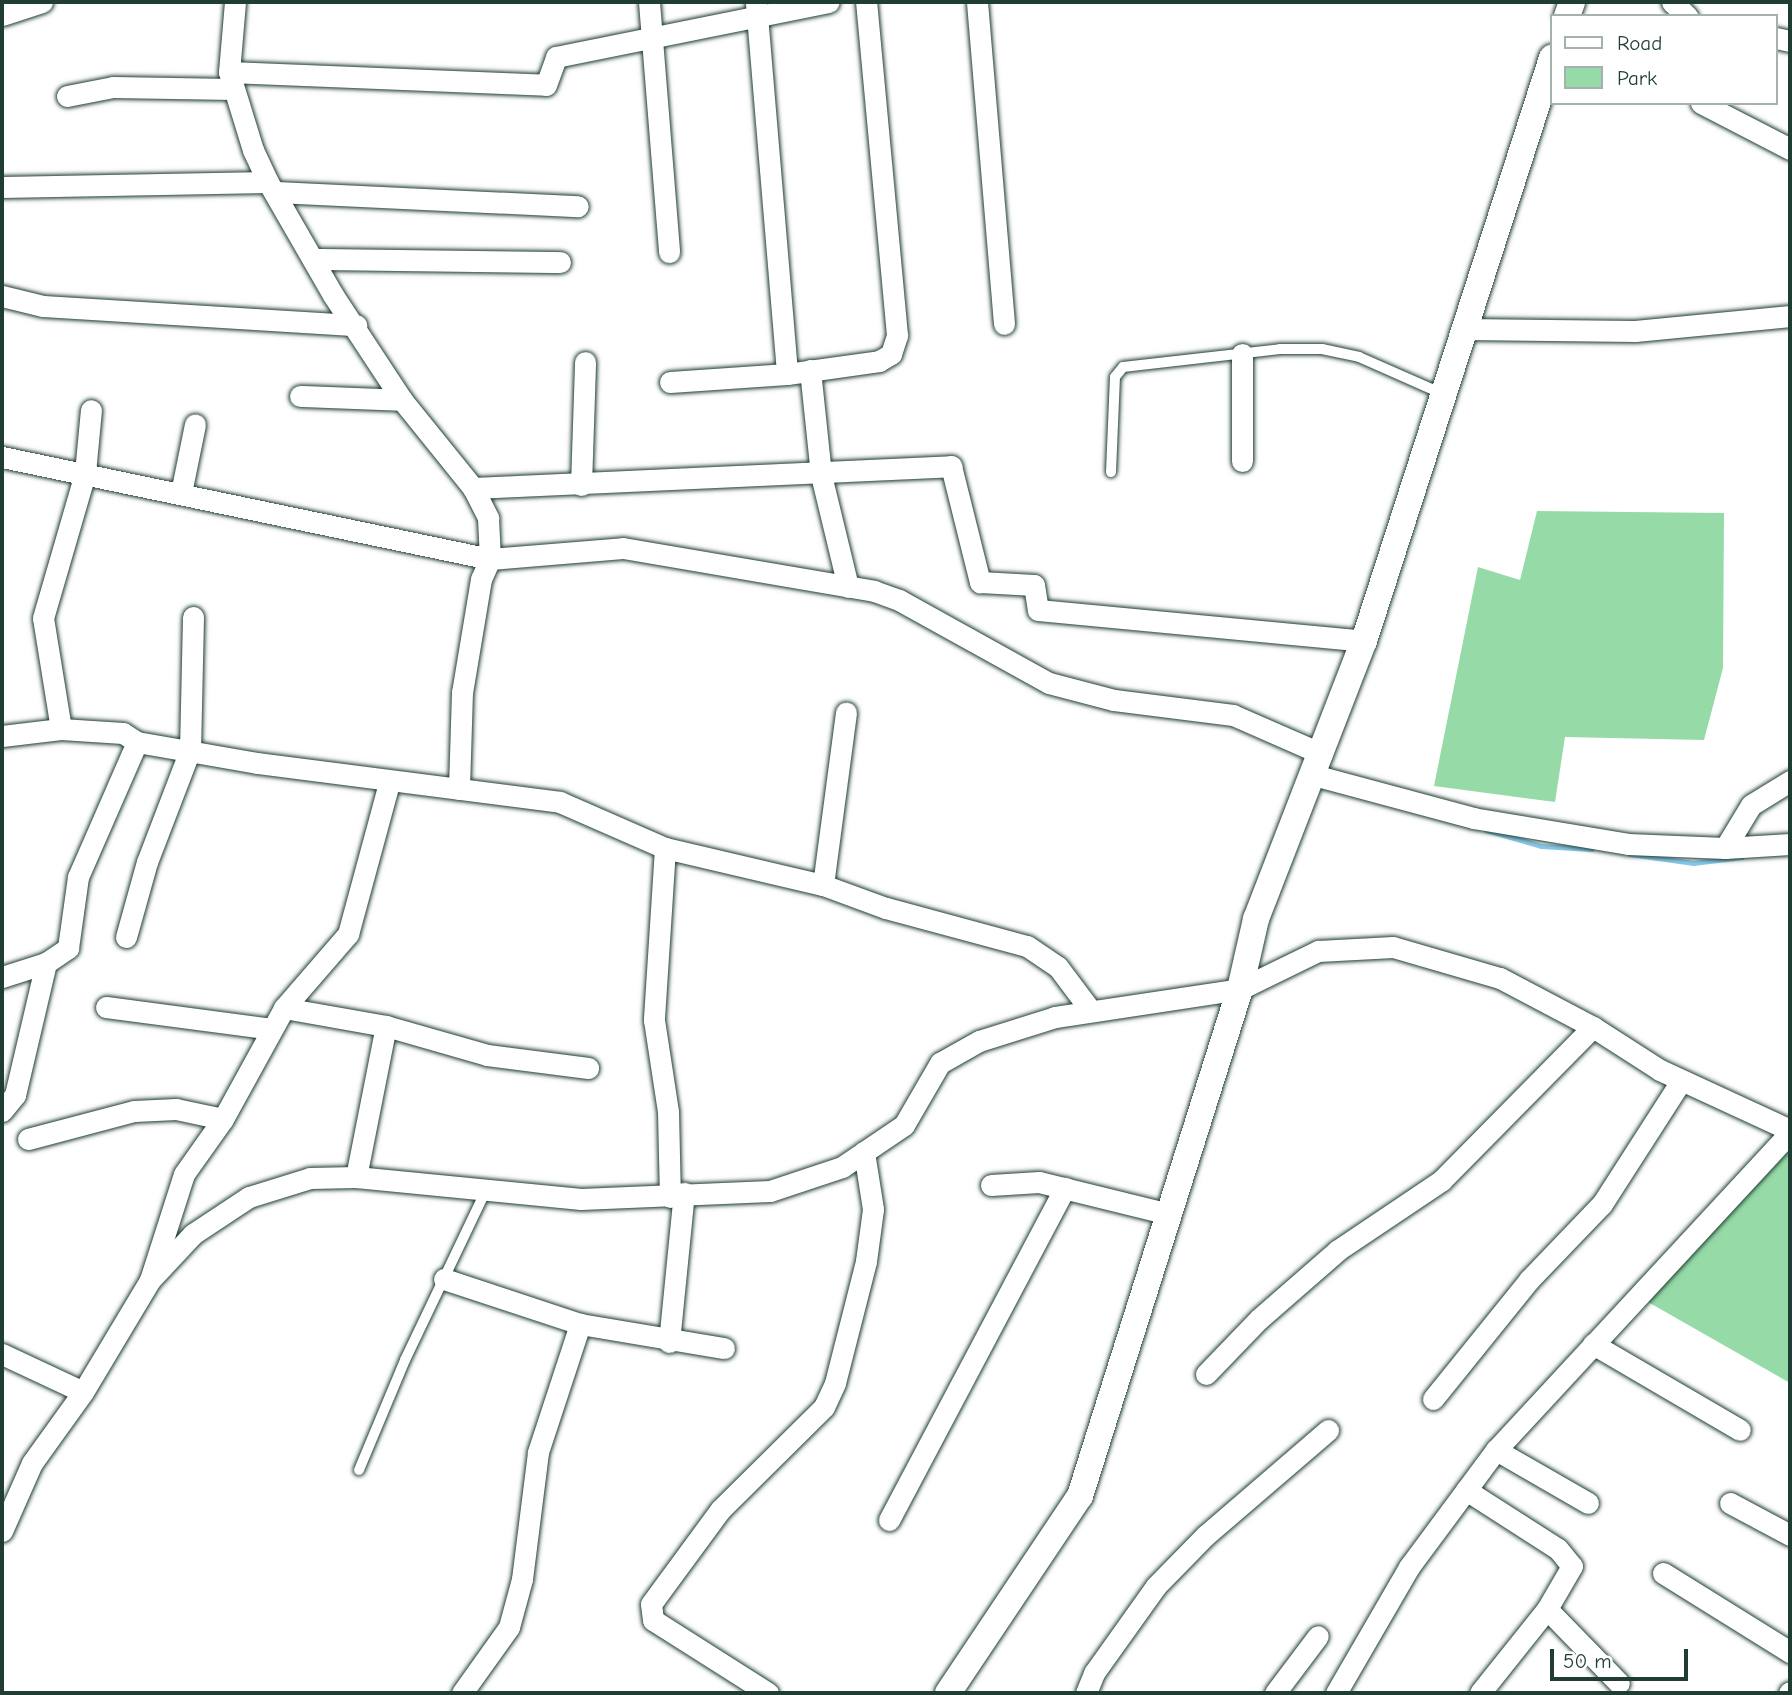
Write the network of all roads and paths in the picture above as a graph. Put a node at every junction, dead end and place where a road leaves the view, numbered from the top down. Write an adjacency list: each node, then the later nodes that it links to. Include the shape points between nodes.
1 (42, 2): 8 (street)
2 (235, 2): 11 (street)
3 (649, 2): 9 (street)
4 (829, 2): 7 (street)
5 (866, 2): 28 (street, via 897,335 891,354 879,361)
6 (977, 2): 23 (street)
7 (756, 9): 9 (street); 29 (street)
8 (2, 15)
9 (652, 37): 11 (street, via 556,57 546,85); 18 (street)
10 (1550, 64): 25 (street)
11 (231, 80): 12 (street, via 113,87); 16 (street)
12 (67, 96)
13 (1705, 105): 14 (street)
14 (1790, 149)
15 (2, 187): 16 (street)
16 (272, 187): 17 (street); 19 (street)
17 (578, 206)
18 (669, 252)
19 (313, 259): 20 (street); 24 (street)
20 (560, 262)
21 (2, 296): 24 (street, via 43,306)
22 (1790, 316): 25 (street, via 1635,331)
23 (1004, 324)
24 (356, 325): 33 (street)
25 (1464, 329): 31 (street)
26 (1242, 354): 31 (lane, via 1322,349 1359,357); 37 (street); 38 (lane, via 1123,367 1115,377)
27 (585, 362): 41 (street)
28 (810, 370): 29 (street); 40 (street)
29 (787, 374): 30 (street)
30 (670, 382)
31 (1443, 394): 47 (street)
32 (300, 396): 33 (street)
33 (402, 400): 42 (street)
34 (91, 410): 39 (street)
35 (195, 424): 43 (street)
36 (2, 457): 39 (street)
37 (1242, 461)
38 (1111, 472)
39 (85, 473): 43 (street); 49 (street, via 43,618)
40 (821, 475): 41 (street); 45 (street); 47 (street, via 951,466 980,582 1034,585 1038,610)
41 (581, 485): 42 (street)
42 (473, 488): 44 (street, via 488,518)
43 (181, 493): 44 (street)
44 (490, 559): 45 (street, via 623,548); 56 (street, via 481,579 462,692)
45 (848, 587): 53 (street, via 899,600 1049,683 1160,708 1233,715)
46 (193, 617): 52 (street)
47 (1364, 641): 53 (street)
48 (846, 713): 60 (street)
49 (61, 729): 50 (street); 51 (street, via 124,733)
50 (2, 736)
51 (137, 742): 52 (street); 62 (street, via 78,877 68,948)
52 (190, 750): 55 (street); 61 (street, via 147,862)
53 (1318, 764): 59 (street, via 1473,818 1628,844); 64 (street, via 1256,919)
54 (1790, 781): 59 (street, via 1751,806)
55 (389, 783): 56 (street); 66 (street, via 348,934)
56 (459, 789): 58 (street, via 560,802)
57 (1790, 844): 59 (street)
58 (665, 848): 60 (street); 82 (street, via 654,1020)
59 (1725, 848)
60 (823, 886): 67 (street, via 1027,946 1058,967)
61 (126, 937)
62 (46, 963): 63 (street); 73 (street, via 15,1095)
63 (2, 977)
64 (1240, 989): 67 (street); 69 (street, via 1318,951 1393,947 1500,978); 83 (street)
65 (106, 1007): 70 (street)
66 (284, 1007): 68 (street); 70 (street)
67 (1091, 1011): 77 (street, via 979,1041 940,1063 904,1125)
68 (386, 1026): 71 (street, via 487,1055); 78 (street)
69 (1593, 1027): 72 (street); 91 (street, via 1442,1180 1338,1250 1259,1319)
70 (272, 1029): 74 (street)
71 (588, 1068)
72 (1681, 1081): 75 (street); 93 (street, via 1602,1204 1530,1280)
73 (2, 1111)
74 (223, 1119): 76 (street, via 176,1109 134,1111); 85 (street, via 184,1174)
75 (1790, 1131): 88 (street, via 1657,1281)
76 (28, 1139)
77 (864, 1152): 82 (street, via 842,1167 771,1191); 110 (street, via 873,1209 866,1261 835,1383 824,1407 720,1510 651,1604 653,1620)
78 (356, 1177): 81 (street); 85 (street, via 310,1178 249,1197 193,1234)
79 (991, 1185): 80 (street, via 1039,1182)
80 (1065, 1188): 83 (street); 101 (street)
81 (486, 1190): 82 (street, via 581,1199); 84 (lane)
82 (677, 1195): 87 (street)
83 (1169, 1214): 111 (street, via 1080,1496)
84 (444, 1279): 86 (street); 97 (lane)
85 (150, 1280): 92 (street)
86 (580, 1324): 87 (street); 109 (street, via 538,1452 522,1579 509,1627)
87 (669, 1342): 89 (street)
88 (1593, 1344): 95 (street); 96 (street)
89 (724, 1348)
90 (2, 1354): 92 (street)
91 (1206, 1374)
92 (83, 1392): 102 (street, via 32,1463)
93 (1433, 1399)
94 (1328, 1430): 112 (street, via 1206,1535 1156,1586 1094,1673)
95 (1740, 1430)
96 (1496, 1450): 98 (street); 99 (street)
97 (359, 1470)
98 (1466, 1490): 105 (street, via 1558,1549 1572,1566); 114 (street, via 1409,1567)
99 (1588, 1503)
100 (1730, 1503): 103 (street)
101 (889, 1520)
102 (2, 1531)
103 (1790, 1535)
104 (1663, 1573): 107 (street)
105 (1547, 1609): 108 (street); 115 (street)
106 (1318, 1636): 113 (street)
107 (1788, 1647)
108 (1619, 1683)
109 (462, 1693)
110 (768, 1693)
111 (948, 1693)
112 (1086, 1693)
113 (1275, 1693)
114 (1336, 1693)
115 (1481, 1693)

